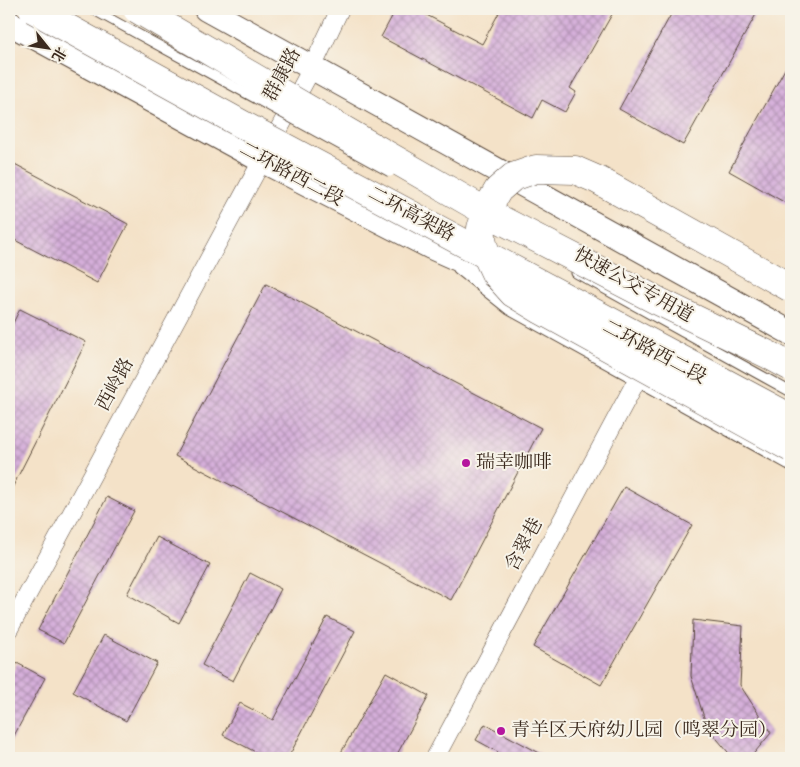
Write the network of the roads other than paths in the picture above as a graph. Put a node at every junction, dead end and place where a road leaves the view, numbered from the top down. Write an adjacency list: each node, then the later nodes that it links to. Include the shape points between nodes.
1 (33, 9): 20 (highway, 二环高架路, bridge)
2 (92, 9): 9 (lane, bridge)
3 (137, 9): 17 (highway, 二环高架路, bridge, via 490,214)
4 (206, 9): 7 (main road)
5 (340, 9): 7 (street, 群康路)
6 (9, 23): 8 (main road, 二环路西二段)
7 (312, 68): 8 (street, 群康路); 15 (main road)
8 (261, 160): 12 (main road, 二环路西二段); 24 (street, 西岭路)
9 (399, 177)
10 (477, 219): 11 (lane)
11 (494, 229)
12 (431, 247): 16 (main road, 二环路西二段, via 569,308); 18 (lane, via 509,310)
13 (564, 267): 19 (lane, 快速公交专用道)
14 (791, 288): 22 (highway, bridge, via 575,170 536,169 513,177 498,190 481,228 487,256 513,293)
15 (791, 333)
16 (652, 352): 18 (street, 含翠巷); 21 (main road, 二环路西二段)
17 (791, 367)
18 (637, 381): 23 (lane); 25 (street, 含翠巷)
19 (791, 392)
20 (791, 418)
21 (791, 427)
22 (791, 448)
23 (791, 466)
24 (9, 629)
25 (435, 758)

